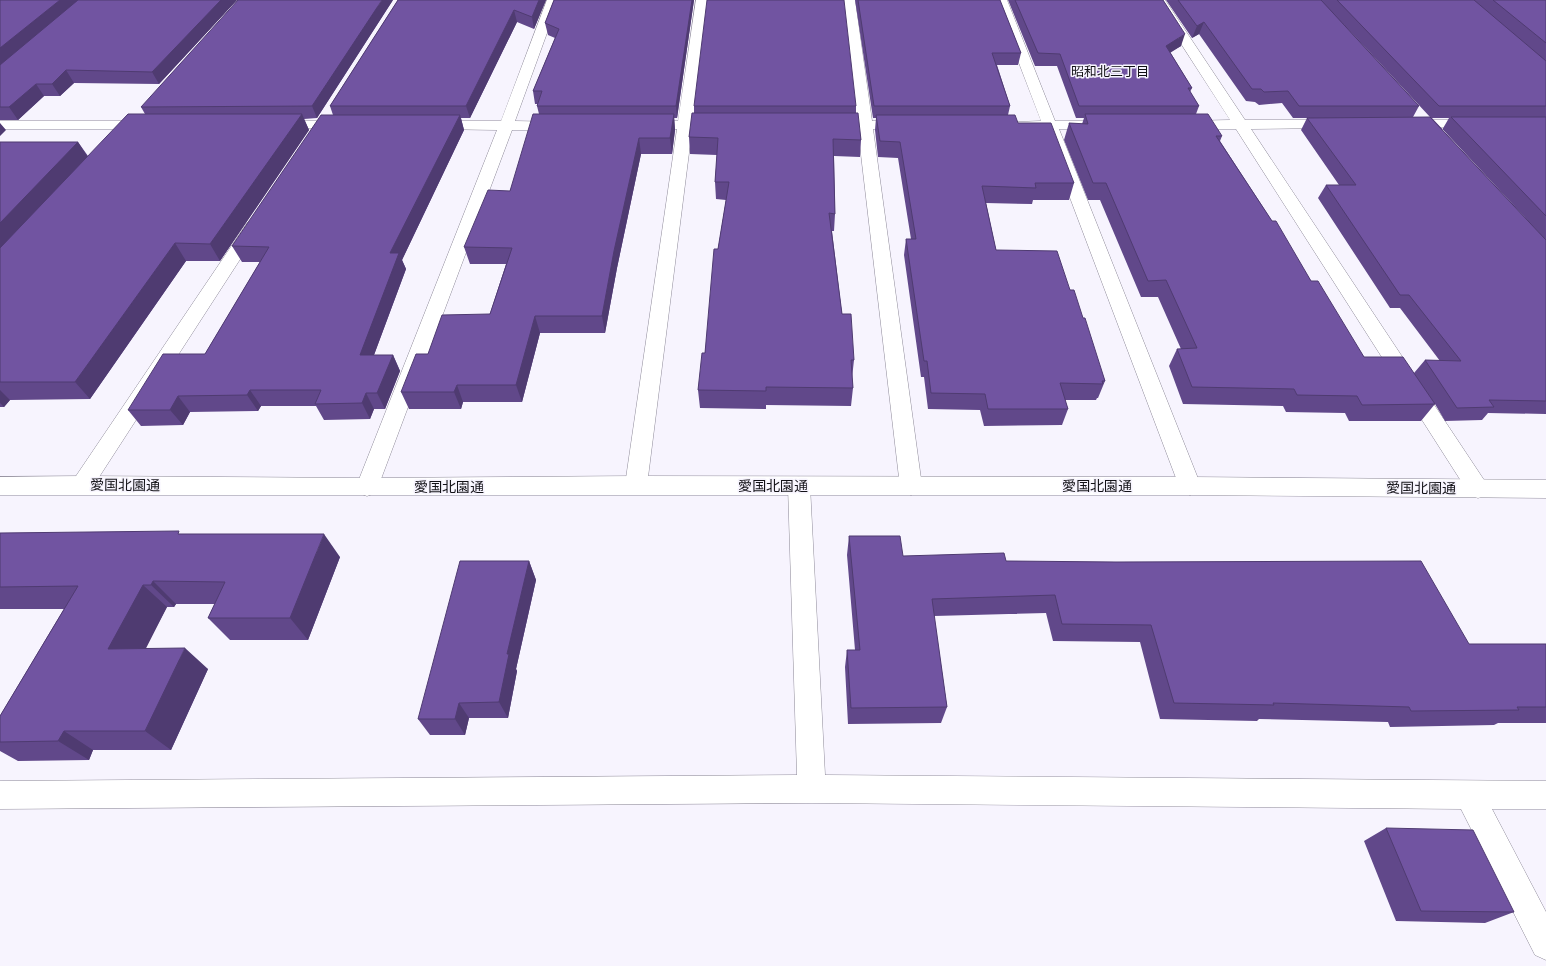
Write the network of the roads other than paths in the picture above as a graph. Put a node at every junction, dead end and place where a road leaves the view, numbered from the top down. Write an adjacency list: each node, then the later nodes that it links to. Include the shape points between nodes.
1 (553, 0): 30 (street)
2 (702, 0): 21 (street)
3 (849, 0): 24 (street)
4 (1001, 0): 27 (street)
5 (1159, 0): 8 (street)
6 (1413, 107): 11 (street)
7 (143, 114): 14 (street)
8 (1239, 124): 9 (street); 29 (street); 41 (street)
9 (1350, 124)
10 (1389, 124): 11 (street)
11 (1429, 124): 12 (street); 32 (street)
12 (1491, 124)
13 (0, 125): 14 (street)
14 (133, 125): 15 (street); 31 (street)
15 (164, 125)
16 (267, 125): 17 (street)
17 (360, 125)
18 (422, 125): 30 (street)
19 (576, 125): 30 (street)
20 (631, 125): 21 (street)
21 (685, 125): 22 (street); 35 (street)
22 (732, 125)
23 (819, 125): 24 (street)
24 (866, 125): 25 (street); 38 (street)
25 (922, 125)
26 (1010, 125): 27 (street)
27 (1050, 125): 28 (street); 39 (street)
28 (1113, 125)
29 (1168, 125)
30 (506, 126): 40 (street)
31 (122, 136)
32 (1439, 136)
33 (261, 216): 34 (street)
34 (82, 485): 36 (street, 愛国北園通); 40 (street, 愛国北園通)
35 (636, 485): 37 (street, 愛国北園通); 40 (street, 愛国北園通)
36 (0, 486)
37 (799, 486): 38 (street, 愛国北園通); 43 (street)
38 (911, 486): 39 (street, 愛国北園通)
39 (1190, 486): 41 (street, 愛国北園通)
40 (367, 487)
41 (1478, 489): 42 (street, 愛国北園通)
42 (1546, 489)
43 (812, 789): 44 (street); 45 (street)
44 (0, 795)
45 (1469, 795): 46 (street); 47 (street)
46 (1546, 795)
47 (1546, 944)

